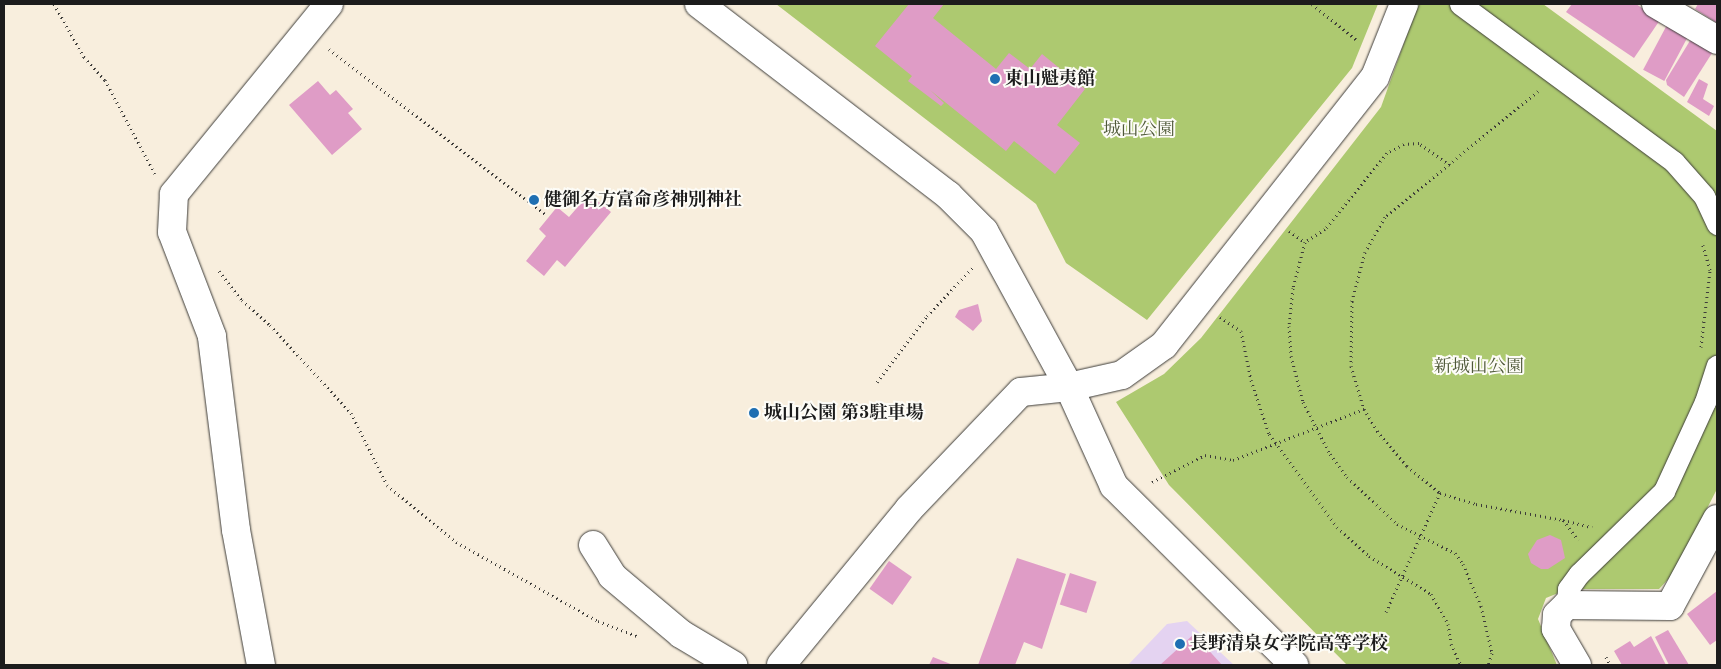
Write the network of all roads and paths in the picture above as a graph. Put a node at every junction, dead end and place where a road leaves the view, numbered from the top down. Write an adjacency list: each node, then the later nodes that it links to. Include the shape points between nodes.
1 (54, 4): 13 (path, via 84,57 105,80 156,176)
2 (329, 4): 8 (street)
3 (700, 4): 25 (street, via 948,195 984,231)
4 (1312, 4): 10 (path)
5 (1404, 4): 25 (street, via 1374,77 1164,346 1122,375)
6 (1460, 4): 15 (street, via 1674,162 1704,196)
7 (1656, 4): 9 (street)
8 (306, 32): 13 (street); 14 (path)
9 (1717, 40)
10 (1365, 48)
11 (1542, 88): 12 (path)
12 (1450, 165): 17 (path, via 1418,143 1404,144 1387,153 1325,229); 26 (path, via 1385,217 1365,252 1350,324 1351,366)
13 (174, 194): 41 (street, via 172,232 212,336 236,530)
14 (546, 215)
15 (1717, 224)
16 (1283, 227): 17 (path)
17 (1305, 242): 27 (path, via 1293,288 1290,356 1296,383)
18 (1703, 243): 22 (path, via 1710,270)
19 (213, 263): 40 (path, via 242,300 270,325 351,413 387,485 456,542 598,622)
20 (973, 267): 24 (path, via 927,316)
21 (1215, 313): 28 (path, via 1240,331 1261,416)
22 (1701, 352)
23 (1717, 366): 36 (street, via 1706,402 1664,490)
24 (877, 382)
25 (1069, 387): 43 (street, via 1021,392 909,508); 44 (street, via 1114,486)
26 (1364, 409): 27 (path); 30 (path, via 1377,431 1407,466)
27 (1315, 427): 28 (path); 34 (path, via 1347,477 1397,524)
28 (1276, 442): 29 (path, via 1233,460 1205,454); 37 (path, via 1336,527)
29 (1152, 482)
30 (1440, 493): 32 (path, via 1476,504); 34 (path)
31 (1717, 519): 38 (street, via 1670,606)
32 (1563, 520): 33 (path); 36 (path)
33 (1601, 529)
34 (1420, 534): 37 (path); 46 (path, via 1455,553 1470,576 1492,654)
35 (593, 545): 42 (street, via 612,576 681,634)
36 (1597, 558): 38 (street, via 1568,589)
37 (1402, 579): 39 (path); 45 (path, via 1431,594 1448,624 1451,644)
38 (1567, 605): 47 (street, via 1557,615 1556,629)
39 (1386, 612)
40 (642, 638)
41 (261, 665)
42 (734, 665)
43 (781, 665)
44 (1294, 665)
45 (1461, 665)
46 (1488, 665)
47 (1577, 665)

